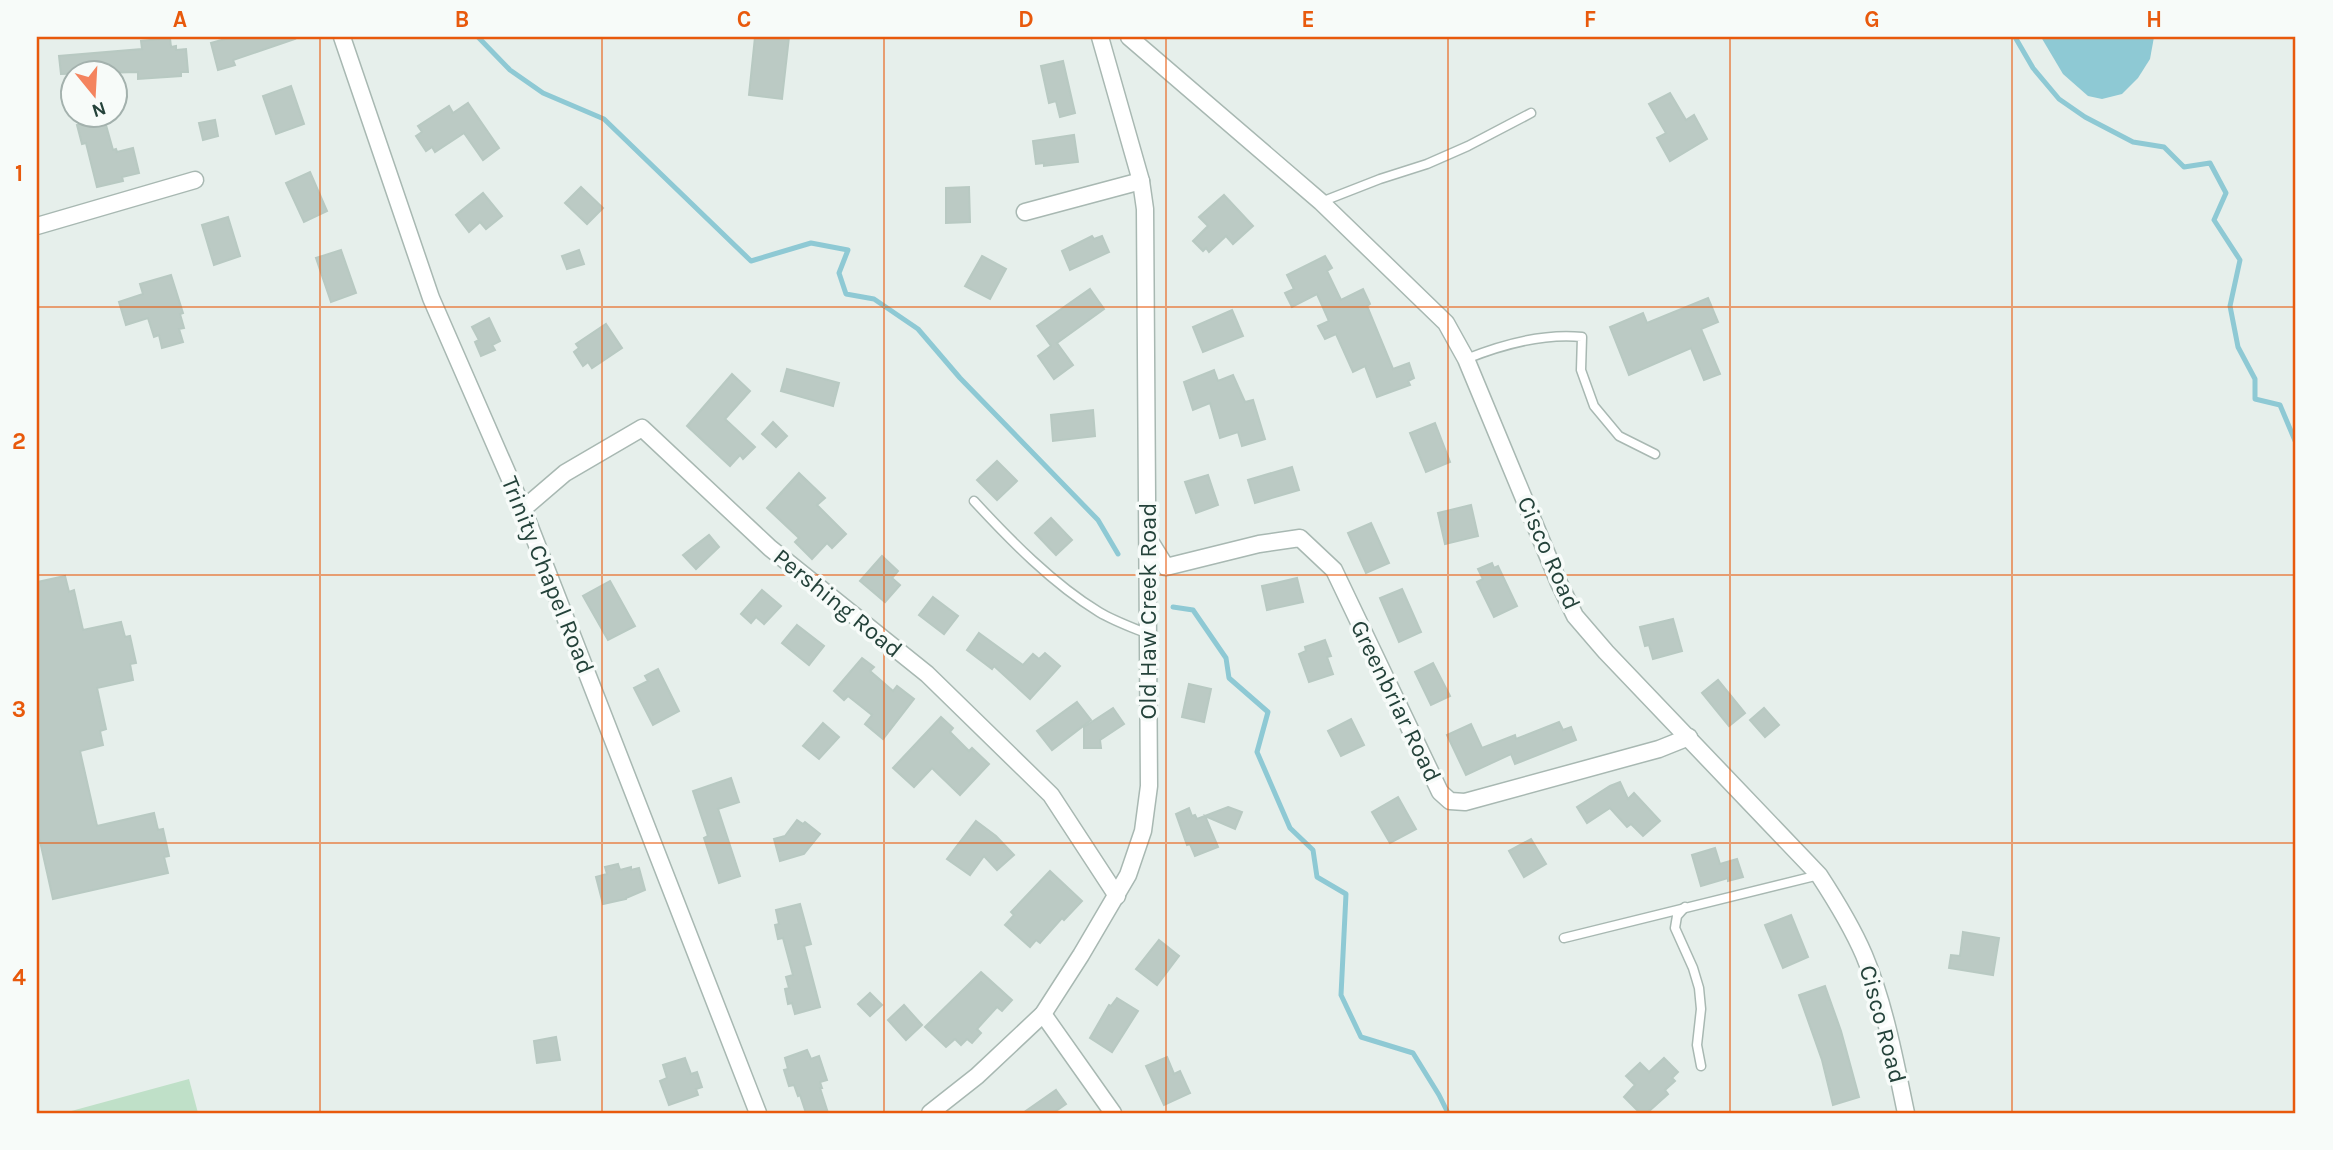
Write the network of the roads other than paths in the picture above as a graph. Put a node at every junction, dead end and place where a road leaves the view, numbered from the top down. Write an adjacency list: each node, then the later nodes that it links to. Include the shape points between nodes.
1 (342, 37): 13 (street, Trinity Chapel Road, via 431,298)
2 (1100, 37): 6 (street, Old Haw Creek Road)
3 (1129, 37): 7 (street, Cisco Road)
4 (1531, 113): 7 (lane, via 1458,151)
5 (195, 180): 9 (street)
6 (1141, 181): 8 (street); 14 (street, Old Haw Creek Road, via 1145,209)
7 (1321, 202): 10 (street, Cisco Road, via 1446,323)
8 (1025, 212)
9 (37, 226)
10 (1466, 359): 11 (lane, via 1514,343 1582,337 1581,370 1594,406 1619,436); 16 (street, Cisco Road, via 1575,616)
11 (1655, 454)
12 (974, 501): 15 (lane, via 1070,591 1099,612)
13 (523, 509): 18 (street, Pershing Road, via 565,474 642,428 770,548 928,674 1051,795); 23 (street, Trinity Chapel Road)
14 (1147, 538): 15 (street, Old Haw Creek Road); 16 (street, Greenbriar Road, via 1166,566 1300,538 1334,570 1440,792 1450,801 1465,802)
15 (1148, 634): 18 (street, Old Haw Creek Road, via 1147,809 1138,850)
16 (1689, 737): 17 (street, Cisco Road)
17 (1819, 875): 19 (lane); 26 (street, Cisco Road, via 1865,956)
18 (1117, 896): 21 (street, Old Haw Creek Road)
19 (1685, 907): 20 (lane); 22 (lane, via 1675,928 1699,988)
20 (1564, 938)
21 (1042, 1014): 24 (street, Old Haw Creek Road); 25 (street)
22 (1701, 1066)
23 (758, 1113)
24 (930, 1113)
25 (1113, 1113)
26 (1906, 1113)

